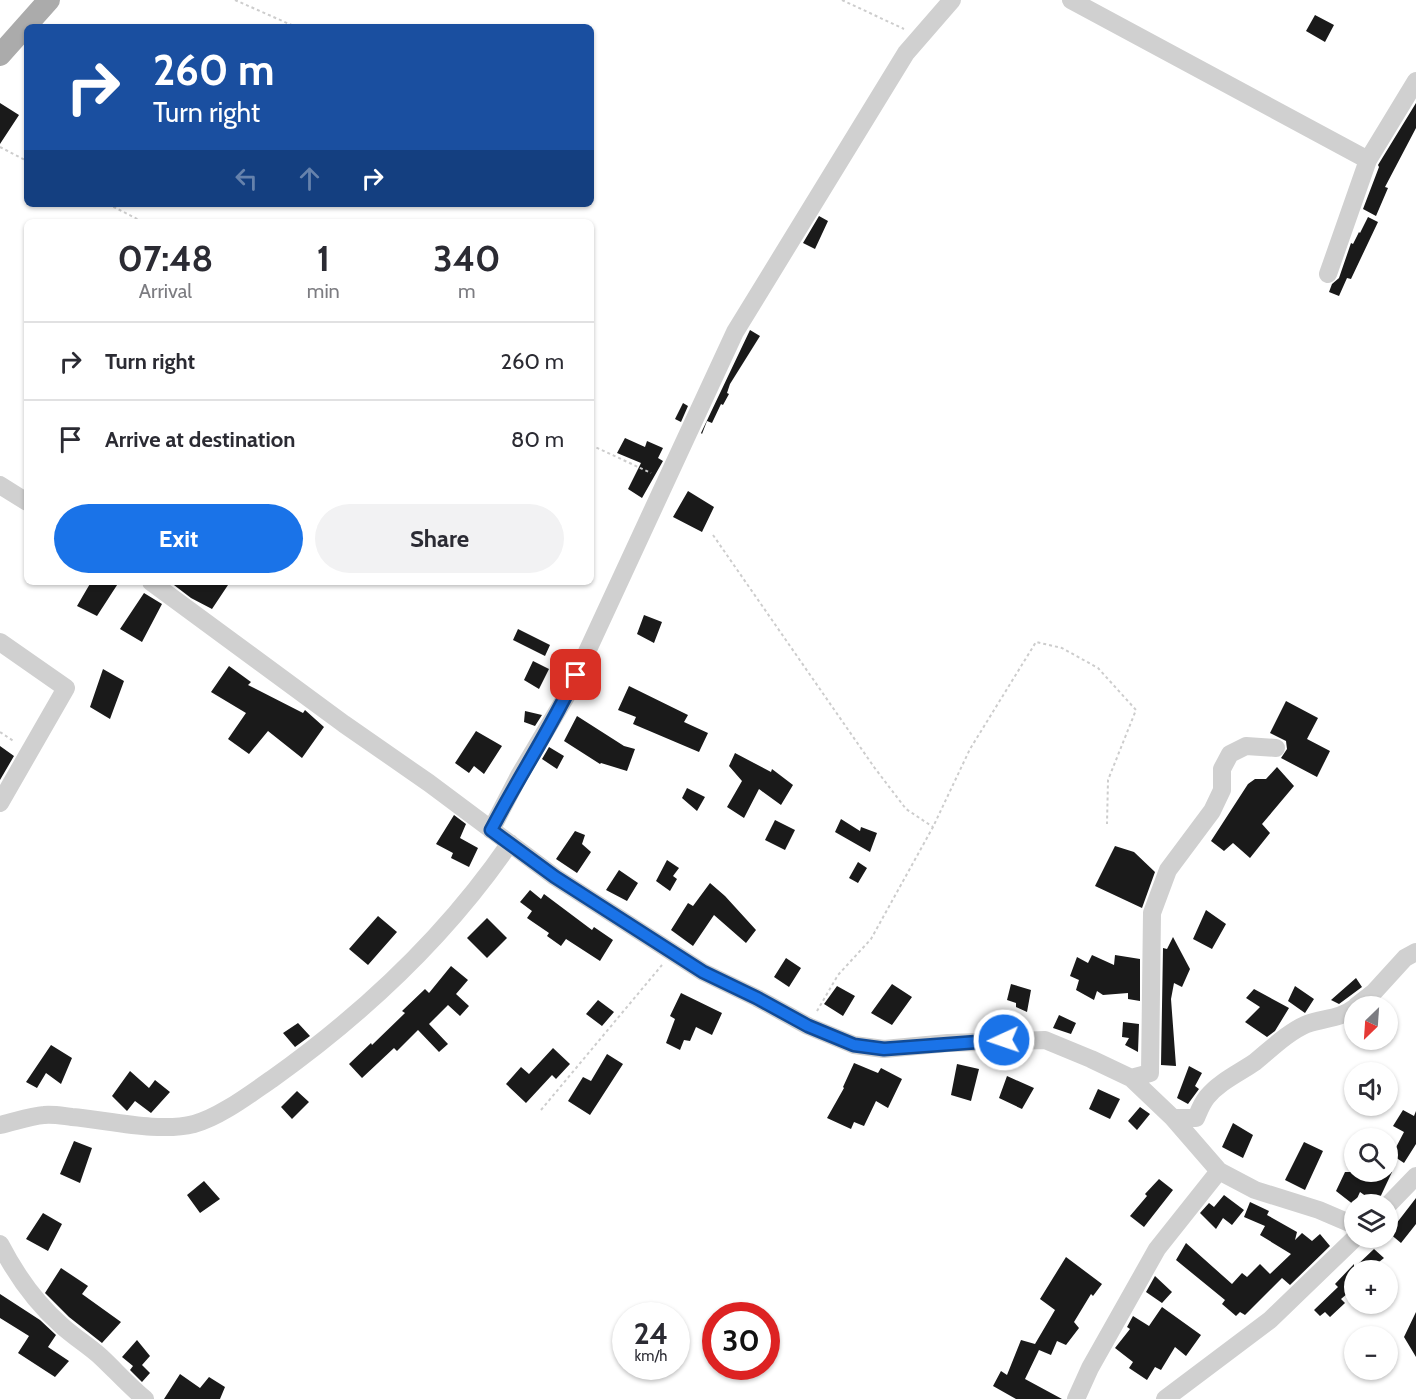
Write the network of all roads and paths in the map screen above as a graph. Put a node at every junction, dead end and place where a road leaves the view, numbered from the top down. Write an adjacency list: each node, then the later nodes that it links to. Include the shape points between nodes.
1 (35, 0): 13 (main road)
2 (49, 0): 8 (main road)
3 (235, 0): 7 (path)
4 (842, 0): 12 (path)
5 (952, 0): 12 (street)
6 (1071, 0): 18 (street)
7 (283, 21): 9 (path); 10 (path)
8 (28, 24)
9 (281, 24)
10 (290, 24)
11 (24, 28): 14 (main road)
12 (920, 37): 23 (street, via 906,52 735,333)
13 (0, 40)
14 (0, 55)
15 (1416, 81): 18 (street)
16 (0, 147): 17 (path)
17 (24, 159)
18 (1368, 160): 21 (street)
19 (114, 207): 20 (path)
20 (137, 219)
21 (1328, 274)
22 (594, 446): 23 (path)
23 (666, 480): 33 (street, via 567,695)
24 (0, 485): 25 (street)
25 (24, 500)
26 (713, 535): 32 (path, via 874,767 906,809)
27 (155, 585): 33 (street)
28 (0, 642): 30 (street, via 66,688)
29 (1276, 748): 40 (street, via 1246,746 1230,754 1222,769 1222,790 1212,811 1168,870 1152,913 1150,1073)
30 (0, 803)
31 (1107, 824): 32 (path, via 1108,780 1136,710 1098,668 1062,648 1036,642 970,749)
32 (933, 827): 39 (path, via 871,939 838,975)
33 (491, 830): 34 (street)
34 (510, 843): 35 (street, via 555,877); 43 (street, via 485,880 428,945 354,1015 237,1104 184,1125 128,1125 45,1115)
35 (673, 952): 39 (street, via 703,972); 41 (path)
36 (1416, 952): 37 (street, via 1405,958)
37 (1370, 996)
38 (1344, 1014): 42 (street, via 1308,1024 1290,1034 1207,1097 1196,1118)
39 (808, 1026): 40 (street, via 854,1045 884,1049 1045,1040)
40 (1131, 1078): 42 (street)
41 (541, 1110)
42 (1173, 1118): 44 (street)
43 (0, 1125)
44 (1220, 1171): 47 (street, via 1255,1190); 51 (street, via 1157,1249)
45 (1416, 1176): 46 (street)
46 (1398, 1195)
47 (1344, 1221)
48 (0, 1244): 50 (street, via 38,1303)
49 (1345, 1248): 52 (street, via 1270,1320)
50 (145, 1399)
51 (1076, 1399)
52 (1165, 1399)

